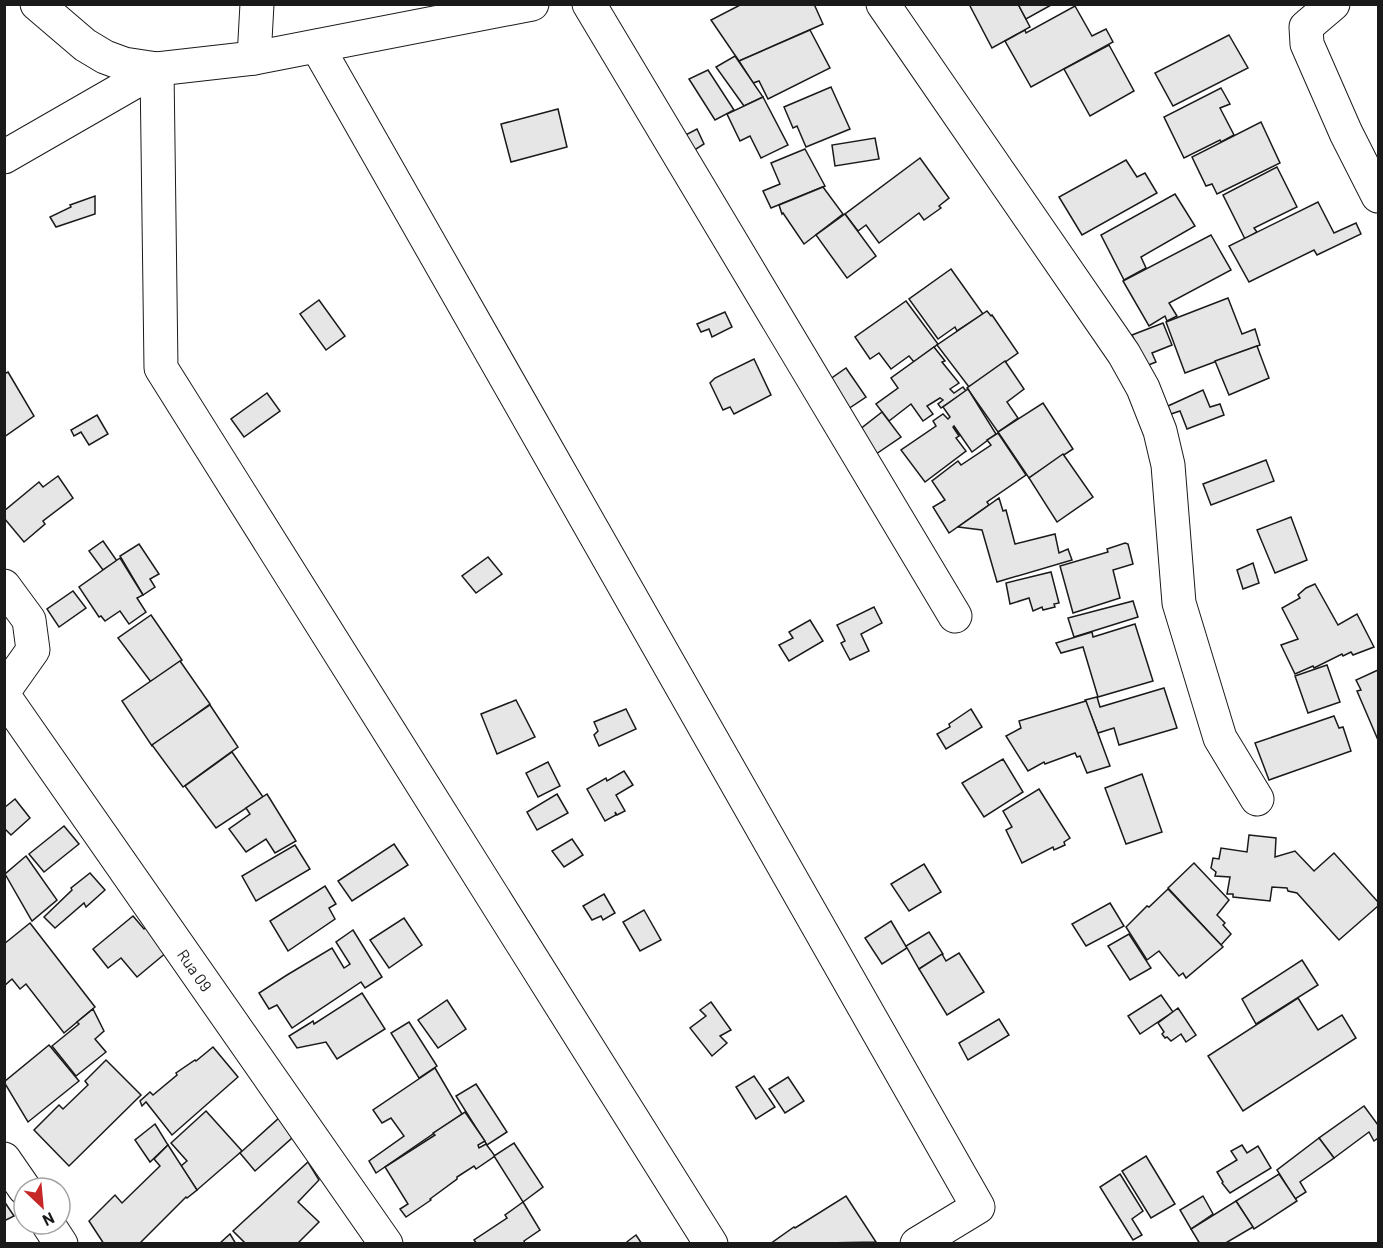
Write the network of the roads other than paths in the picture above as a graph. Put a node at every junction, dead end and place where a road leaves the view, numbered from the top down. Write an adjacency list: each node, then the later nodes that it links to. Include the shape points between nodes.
1 (37, 4): 9 (street, via 105,57)
2 (257, 4): 8 (street)
3 (532, 4): 7 (street)
4 (589, 4): 13 (street)
5 (883, 4): 16 (street, via 1124,354 1143,388 1160,430 1168,465 1179,603 1220,738)
6 (1333, 4): 11 (street, via 1306,27 1306,44)
7 (317, 46): 8 (street); 21 (street, via 978,1206)
8 (254, 58): 9 (street)
9 (157, 69): 10 (street); 20 (street, via 161,368)
10 (4, 157)
11 (1378, 195)
12 (4, 586): 14 (street, via 29,620 33,650)
13 (955, 616)
14 (4, 691)
15 (4, 696): 19 (street, Rua 09)
16 (1257, 800)
17 (4, 1159): 18 (street)
18 (16, 1176)
19 (386, 1244)
20 (711, 1244)
21 (917, 1244)

